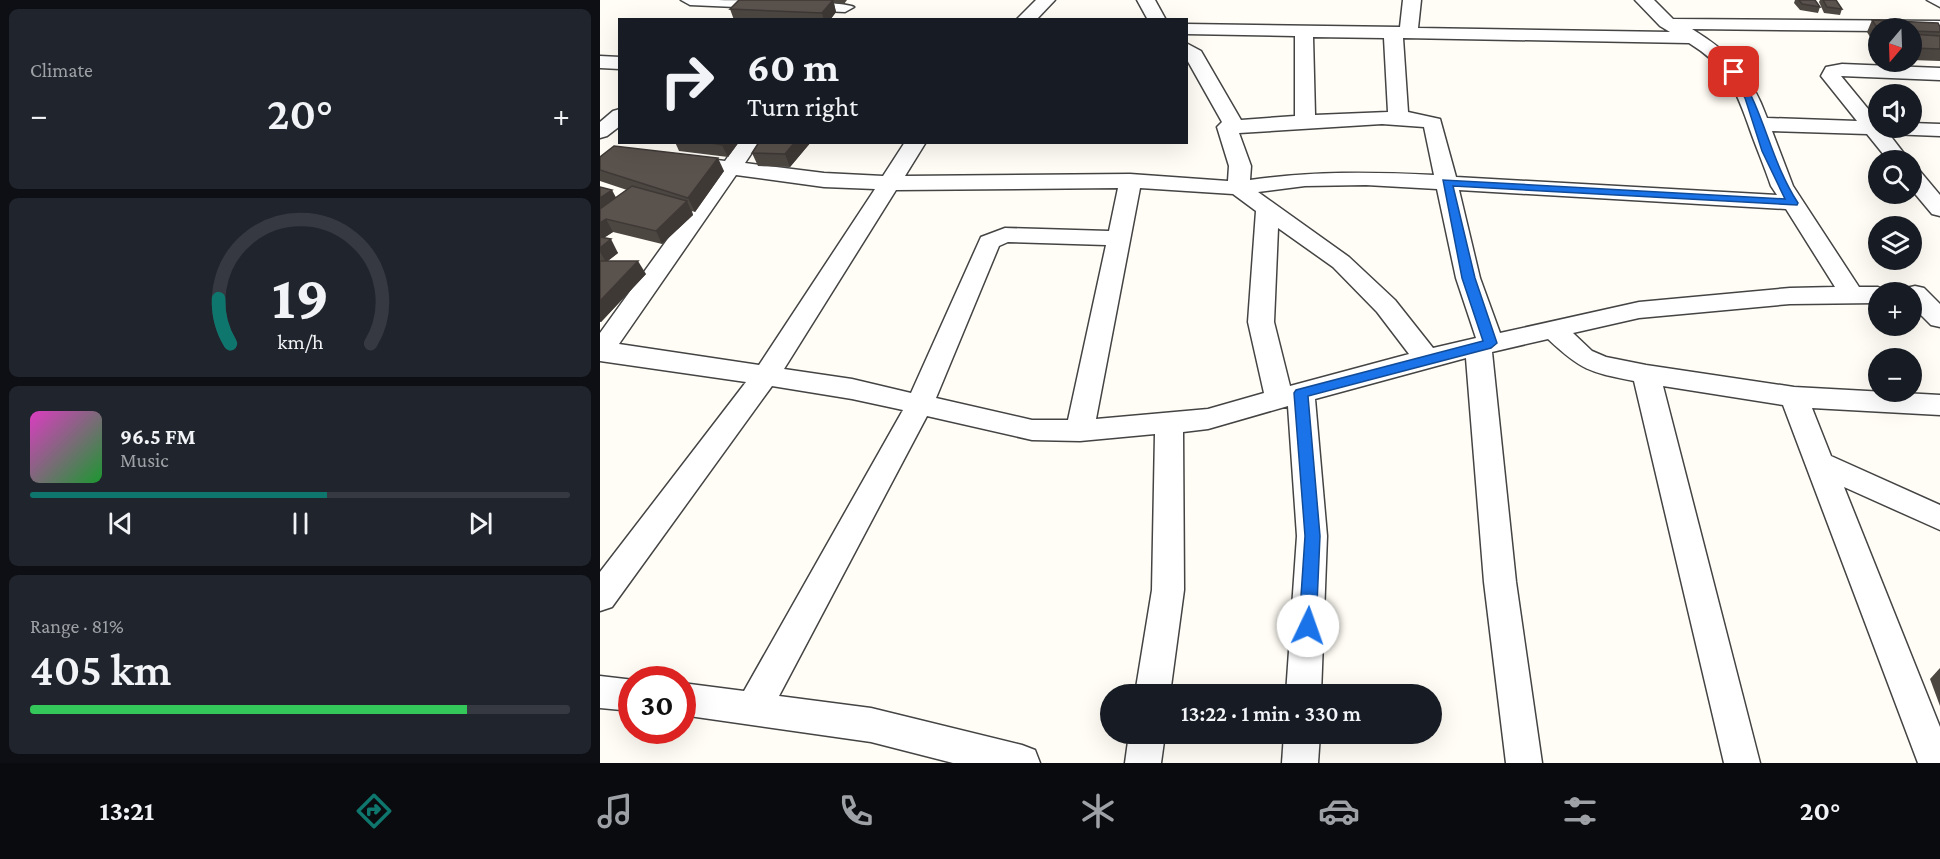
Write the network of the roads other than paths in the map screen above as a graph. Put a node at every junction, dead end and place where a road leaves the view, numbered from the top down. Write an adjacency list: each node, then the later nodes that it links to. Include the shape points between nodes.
1 (690, 0): 6 (street)
2 (1046, 0): 9 (street)
3 (1146, 0): 10 (street)
4 (1412, 0): 15 (street)
5 (1644, 0): 11 (street)
6 (738, 2): 7 (street); 8 (street)
7 (844, 9)
8 (722, 18)
9 (1027, 18)
10 (1156, 18)
11 (1671, 24): 12 (street); 16 (street)
12 (1940, 26)
13 (1188, 29): 14 (street)
14 (1304, 30): 15 (street); 24 (street)
15 (1400, 32): 16 (street); 23 (street)
16 (1696, 38): 25 (street, via 1734,72 1750,98)
17 (1188, 53): 20 (street)
18 (600, 62): 19 (street)
19 (618, 63)
20 (1195, 71): 27 (street)
21 (1940, 74): 26 (street, via 1833,71 1831,76)
22 (618, 117): 31 (street)
23 (1398, 118): 24 (street); 39 (street, via 1433,123)
24 (1305, 120): 27 (street)
25 (1758, 124): 28 (street); 43 (street, via 1782,186)
26 (1868, 124)
27 (1235, 127): 41 (street, via 1227,127 1240,166)
28 (1868, 128)
29 (1922, 129): 30 (street)
30 (1940, 130)
31 (600, 132)
32 (1880, 138): 35 (street)
33 (748, 144): 37 (street)
34 (915, 144): 40 (street)
35 (1890, 150)
36 (662, 159): 37 (street)
37 (732, 168): 40 (street, via 824,180); 54 (street)
38 (1130, 181): 40 (street); 41 (street); 46 (street)
39 (1447, 182): 41 (street, via 1305,179); 43 (street); 53 (street)
40 (891, 183): 57 (street)
41 (1239, 188): 44 (street)
42 (1922, 188): 45 (street)
43 (1793, 203): 49 (street)
44 (1267, 209): 55 (street, via 1341,262 1386,306); 58 (street, via 1261,322)
45 (1940, 209)
46 (1119, 238): 60 (street, via 1005,235 989,242); 63 (street)
47 (1940, 293): 48 (street)
48 (1922, 294)
49 (1865, 295): 52 (street, via 1790,296 1640,310)
50 (1922, 302): 51 (street)
51 (1940, 319)
52 (1552, 329): 53 (street); 56 (street, via 1583,357 1600,365)
53 (1484, 345): 55 (street); 79 (street, via 1500,582)
54 (601, 350): 57 (street)
55 (1427, 358): 58 (street)
56 (1646, 374): 59 (street); 80 (street)
57 (766, 375): 60 (street, via 852,388); 66 (street)
58 (1290, 396): 62 (street, via 1208,419); 68 (street, via 1312,536)
59 (1794, 397): 61 (street); 64 (street)
60 (920, 404): 63 (street, via 1032,430); 72 (street)
61 (1940, 405)
62 (1168, 423): 63 (street); 67 (street, via 1168,590)
63 (1080, 431)
64 (1820, 463): 65 (street); 81 (street)
65 (1940, 518)
66 (600, 597)
67 (1154, 684)
68 (1305, 684)
69 (600, 692): 70 (street)
70 (618, 694)
71 (696, 701): 72 (street)
72 (753, 709): 75 (street, via 872,725)
73 (1146, 744): 77 (street)
74 (1301, 744): 78 (street)
75 (964, 756): 76 (street)
76 (1022, 763)
77 (1143, 763)
78 (1300, 763)
79 (1524, 763)
80 (1742, 763)
81 (1936, 763)

